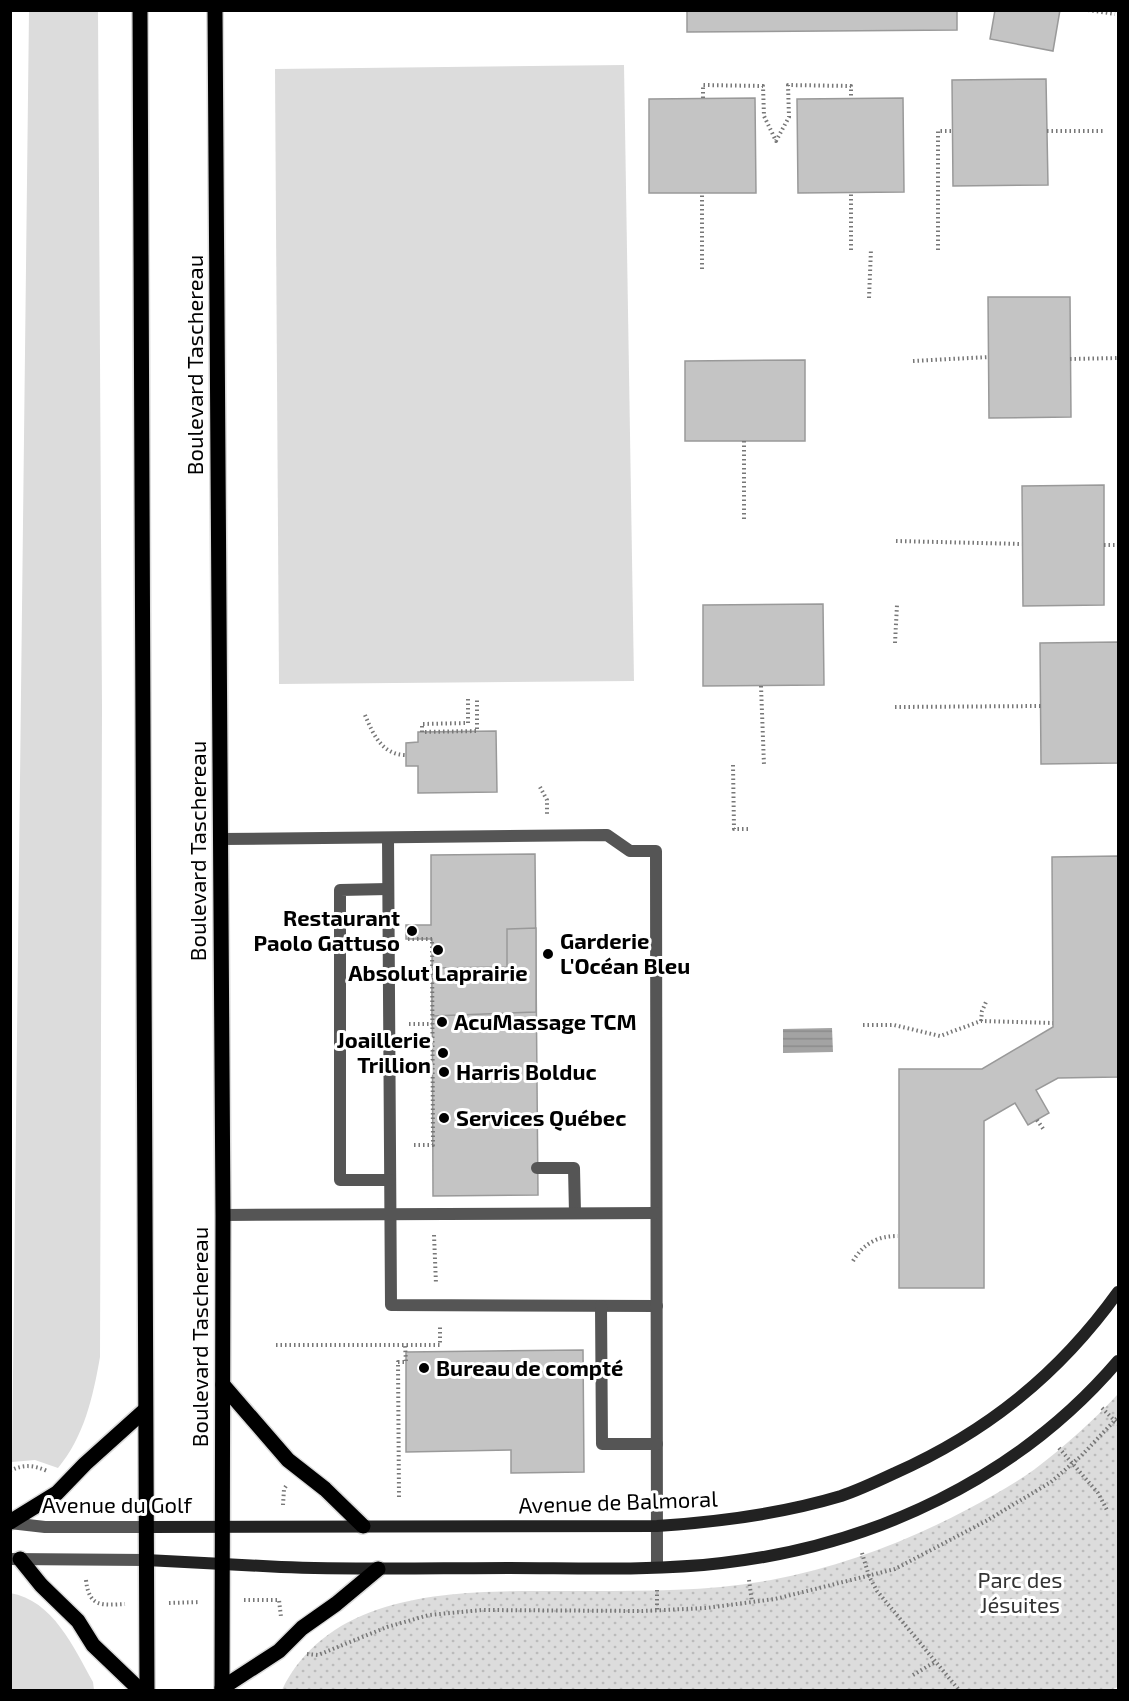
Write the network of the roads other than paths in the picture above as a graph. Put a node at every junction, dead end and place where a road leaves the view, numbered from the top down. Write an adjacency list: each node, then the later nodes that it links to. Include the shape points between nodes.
1 (140, 10): 17 (main road)
2 (215, 10): 4 (main road, Boulevard Taschereau)
3 (388, 838): 4 (street); 5 (street); 9 (street, via 607,835 630,851 656,851)
4 (220, 839): 11 (main road, Boulevard Taschereau)
5 (388, 889): 7 (street); 7 (street, via 340,890 340,1180)
6 (537, 1168): 8 (street, via 574,1168)
7 (390, 1180): 10 (street)
8 (575, 1213): 9 (street); 10 (street)
9 (656, 1213): 14 (street)
10 (391, 1214): 11 (street); 13 (street, via 391,1305)
11 (223, 1215): 16 (main road, Boulevard Taschereau)
12 (1119, 1292): 21 (street, Avenue de Balmoral, via 1076,1344 1027,1393 934,1455 843,1495 812,1503 730,1519)
13 (601, 1306): 14 (street); 18 (street, via 602,1444)
14 (657, 1306): 18 (street)
15 (1119, 1361): 27 (street, via 1023,1450 913,1512 860,1533 780,1554 720,1564)
16 (222, 1385): 20 (main road, via 288,1460); 23 (main road, Boulevard Taschereau)
17 (145, 1410): 19 (main road, via 57,1493); 22 (main road)
18 (657, 1444): 21 (street)
19 (10, 1522): 22 (street, Avenue du Golf, via 45,1527)
20 (363, 1526): 21 (street, Avenue de Balmoral); 23 (street, Avenue de Balmoral)
21 (657, 1526): 27 (street)
22 (147, 1527): 23 (street, Avenue du Golf); 25 (main road)
23 (223, 1527): 26 (main road, Boulevard Taschereau)
24 (15, 1559): 25 (street); 30 (main road)
25 (147, 1560): 26 (street); 31 (main road)
26 (222, 1563): 28 (street); 29 (main road, Boulevard Taschereau)
27 (657, 1567): 28 (street)
28 (378, 1569): 29 (main road, via 302,1628 279,1651)
29 (222, 1689)
30 (140, 1690)
31 (147, 1690)

